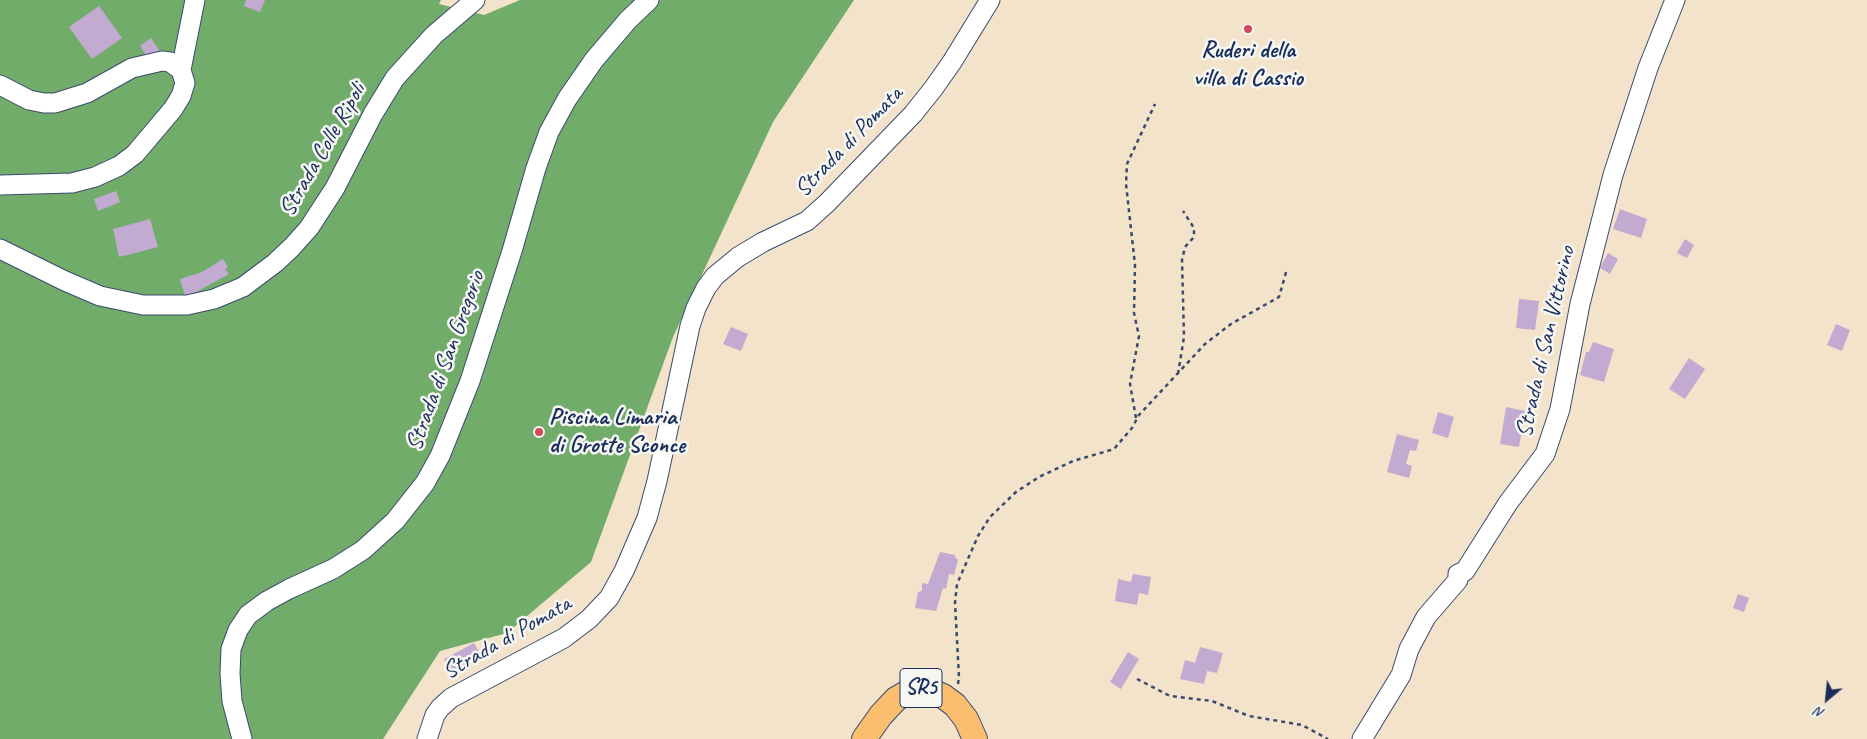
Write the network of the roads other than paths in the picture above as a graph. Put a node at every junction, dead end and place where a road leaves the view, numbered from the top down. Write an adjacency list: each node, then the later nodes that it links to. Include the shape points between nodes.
1 (195, 0): 6 (street)
2 (475, 0): 9 (street, Strada Colle Ripoli, via 434,35 395,78 335,188 309,228 275,264 243,287 214,299 187,304 144,305 100,296)
3 (649, 0): 10 (street, Strada di San Gregorio, via 594,60 549,132 470,381 440,456 425,483 395,521 363,550 333,569 267,601 248,615 238,630 231,649 230,674 232,701)
4 (990, 0): 11 (street, Strada di Pomata, via 933,89 827,203 802,224 738,258 715,276 706,288 689,331 647,518 609,598 583,625 557,643 451,698 435,715)
5 (1675, 0): 14 (street, Strada di San Vittorino, via 1648,68 1606,198 1580,304 1560,409 1545,454 1508,503 1465,571 1458,574 1458,580 1426,617 1409,649 1401,675)
6 (181, 70): 7 (street, via 167,61 151,63 124,72 80,96 56,103 30,100); 8 (street, via 185,83 175,105 139,150 119,166 72,183)
7 (0, 85)
8 (0, 185)
9 (0, 249)
10 (242, 739)
11 (427, 739)
12 (864, 739): 13 (main road, SR5, via 896,699 912,689 924,688 954,705 966,719)
13 (975, 739)
14 (1362, 739)

